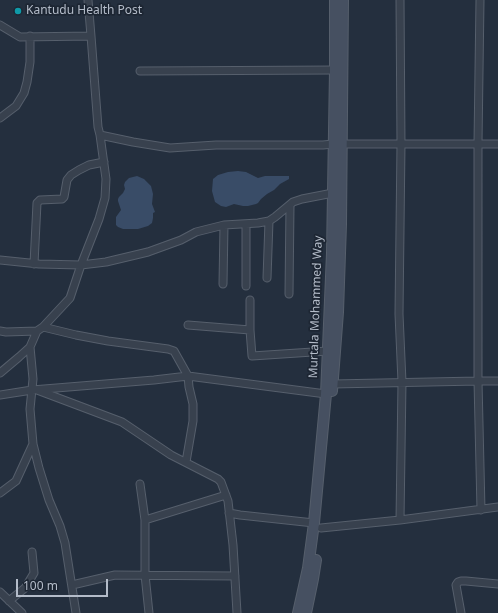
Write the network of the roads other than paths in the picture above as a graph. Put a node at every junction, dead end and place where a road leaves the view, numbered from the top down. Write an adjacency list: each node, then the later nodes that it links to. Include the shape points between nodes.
1 (88, 0): 8 (street)
2 (335, 0): 9 (main road, Murtala Mohammed Way)
3 (343, 0): 14 (main road, Murtala Mohammed Way)
4 (400, 0): 15 (street)
5 (480, 0): 13 (street)
6 (0, 25): 7 (street, via 20,37)
7 (30, 36): 8 (street); 11 (street, via 30,62 24,93 16,106)
8 (91, 36): 12 (street)
9 (335, 70): 10 (street); 14 (main road, Murtala Mohammed Way)
10 (140, 71)
11 (1, 117)
12 (100, 135): 14 (street, via 170,148); 17 (street)
13 (478, 143): 15 (street); 16 (street); 39 (street)
14 (337, 144): 15 (street); 18 (main road, Murtala Mohammed Way); 42 (main road, Murtala Mohammed Way, via 342,224)
15 (401, 144): 40 (street, via 399,314)
16 (498, 144)
17 (104, 162): 24 (street, via 89,165 71,175 62,199 40,200 37,203); 25 (street, via 105,198)
18 (333, 193): 19 (street, via 302,199); 36 (main road, Murtala Mohammed Way)
19 (290, 205): 20 (street); 29 (street)
20 (269, 221): 21 (street); 26 (street)
21 (246, 224): 22 (street); 28 (street)
22 (224, 225): 25 (street, via 196,232 148,252 106,262); 27 (street)
23 (0, 260): 24 (street)
24 (34, 264): 25 (street)
25 (81, 264): 32 (street, via 70,298)
26 (267, 278)
27 (223, 284)
28 (246, 286)
29 (289, 294)
30 (250, 300): 33 (street)
31 (188, 325): 33 (street)
32 (40, 329): 34 (street); 35 (street); 38 (street, via 168,349 174,351)
33 (250, 330): 36 (street, via 252,356)
34 (0, 331)
35 (30, 347): 37 (street); 43 (street)
36 (328, 351): 45 (main road, Murtala Mohammed Way)
37 (0, 370)
38 (188, 376): 43 (street); 45 (street); 47 (street, via 193,421)
39 (478, 381): 40 (street); 41 (street); 52 (street)
40 (402, 382): 42 (street); 55 (street)
41 (498, 382)
42 (333, 384): 56 (main road, Murtala Mohammed Way)
43 (35, 390): 44 (street); 46 (street, via 30,409); 47 (street, via 122,422)
44 (0, 394)
45 (326, 394): 56 (main road, Murtala Mohammed Way)
46 (33, 444): 49 (street, via 16,481); 61 (street, via 65,543)
47 (186, 462): 50 (street, via 218,479)
48 (140, 484): 54 (street)
49 (0, 493)
50 (226, 495): 53 (street); 54 (street)
51 (498, 507): 52 (street)
52 (481, 510): 55 (street)
53 (229, 513): 56 (street); 59 (street)
54 (145, 520): 58 (street)
55 (400, 520): 56 (street)
56 (317, 526): 68 (main road, Murtala Mohammed Way); 69 (main road, Murtala Mohammed Way, via 313,579)
57 (32, 552): 63 (street, via 34,573 25,588)
58 (145, 575): 59 (street); 61 (street, via 115,575); 66 (street)
59 (235, 576): 67 (street)
60 (498, 584): 70 (street, via 458,582 456,585)
61 (72, 585): 65 (street)
62 (0, 592): 63 (street)
63 (9, 601): 64 (street)
64 (22, 613)
65 (76, 613)
66 (149, 613)
67 (237, 613)
68 (298, 613)
69 (306, 613)
70 (461, 613)

